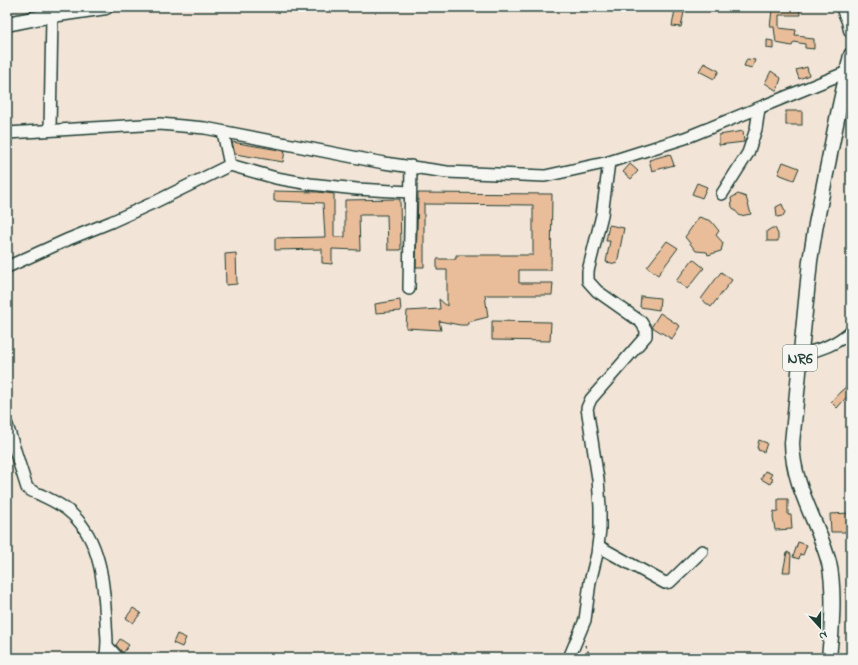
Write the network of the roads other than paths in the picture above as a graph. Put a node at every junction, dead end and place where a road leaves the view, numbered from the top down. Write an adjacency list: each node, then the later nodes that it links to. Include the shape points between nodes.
1 (106, 7): 3 (main road)
2 (843, 7): 5 (main road)
3 (52, 15): 4 (main road); 9 (street)
4 (7, 24)
5 (851, 30)
6 (851, 55): 7 (main road, NR6)
7 (850, 64): 8 (street); 20 (main road, NR6, via 816,224)
8 (759, 108): 12 (street, via 685,138); 16 (street, via 756,129 748,153)
9 (50, 130): 10 (street, via 160,124); 11 (street)
10 (223, 132): 13 (street); 14 (street, via 384,164)
11 (7, 133)
12 (609, 162): 14 (street, via 557,174 534,176 448,172); 22 (street, via 602,215 588,271 588,281 641,322 647,333 636,350 590,399 587,408 598,479)
13 (230, 164): 15 (street, via 276,178 310,184); 17 (street, via 155,202)
14 (411, 166): 15 (street)
15 (410, 192): 18 (street)
16 (722, 194)
17 (7, 267)
18 (409, 289)
19 (851, 331): 20 (street, via 829,346)
20 (800, 355): 27 (main road, NR6, via 792,454 801,493 817,527 829,564 832,594)
21 (7, 425): 24 (street, via 27,488 62,506 81,523 93,545 102,575 106,606)
22 (598, 546): 23 (street, via 665,583 670,582); 26 (street, via 585,620)
23 (702, 551)
24 (107, 653): 25 (street)
25 (118, 658)
26 (569, 658)
27 (829, 658)

